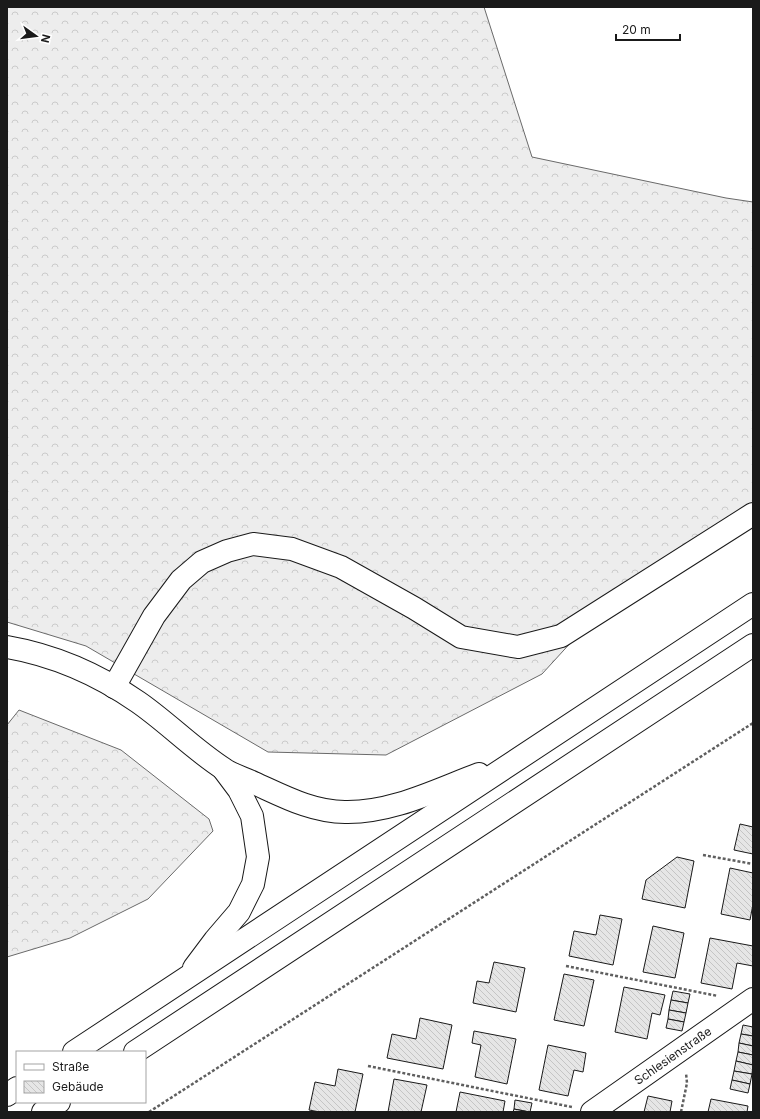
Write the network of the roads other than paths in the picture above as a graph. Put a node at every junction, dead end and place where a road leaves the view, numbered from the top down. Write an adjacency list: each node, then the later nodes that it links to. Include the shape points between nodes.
1 (753, 514): 5 (main road, via 560,636 518,647 461,637 341,567 292,549 253,544 227,551 202,562 181,580 154,616)
2 (753, 604): 6 (main road)
3 (753, 645): 11 (main road)
4 (8, 647): 5 (main road, via 39,654 80,669)
5 (114, 687): 7 (main road, via 138,702)
6 (510, 763): 7 (main road, via 386,808 345,812 309,807); 8 (main road)
7 (224, 770): 8 (main road, via 239,790 252,816 258,857 253,884 239,912)
8 (186, 979): 10 (main road)
9 (751, 1001): 16 (main road, Schlesienstraße)
10 (76, 1051)
11 (137, 1051)
12 (16, 1089): 13 (main road)
13 (7, 1095)
14 (57, 1103): 15 (main road)
15 (43, 1112)
16 (593, 1112)

